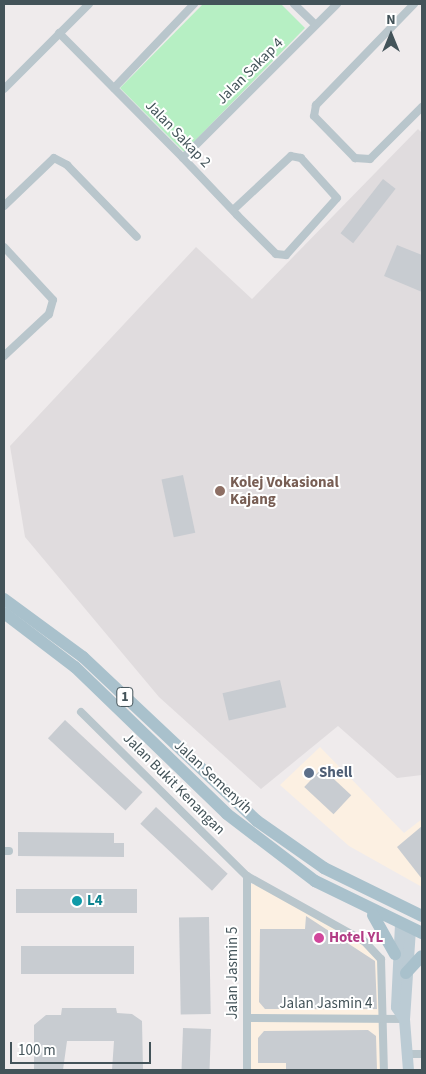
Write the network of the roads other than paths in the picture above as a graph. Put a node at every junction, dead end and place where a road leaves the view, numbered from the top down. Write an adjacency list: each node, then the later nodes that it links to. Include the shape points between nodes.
1 (89, 4): 7 (street)
2 (194, 4): 8 (street)
3 (294, 4): 6 (street)
4 (336, 4): 6 (street, Jalan Sakap 4)
5 (414, 4): 10 (street, via 316,105 314,116 355,158 370,159)
6 (316, 25): 11 (street, Jalan Sakap 4)
7 (59, 33): 8 (street, Jalan Sakap 2); 9 (street)
8 (114, 88): 11 (street, Jalan Sakap 2)
9 (4, 89)
10 (422, 107)
11 (184, 158): 13 (street, Jalan Sakap 2)
12 (4, 206): 14 (street, via 54,158 66,165)
13 (233, 210): 13 (street, Jalan Sakap 2, via 291,156 301,158 337,198 286,256 276,254)
14 (138, 237)
15 (4, 247): 16 (street, via 53,300 48,314)
16 (4, 356)
17 (4, 599): 22 (main road, Jalan Semenyih / 1, via 83,657 257,821 324,868)
18 (4, 613): 21 (main road, Jalan Semenyih / 1, via 75,667 227,814 315,881)
19 (81, 712): 20 (street, Jalan Bukit Kenangan)
20 (247, 876): 30 (street, Jalan Jasmin 5); 31 (street, Jalan Bukit Kenangan, via 364,941 381,959)
21 (358, 904): 25 (main road, Jalan Semenyih / 1); 27 (main road, via 384,928)
22 (397, 904): 23 (main road, Jalan Semenyih / 1); 25 (main road)
23 (422, 916)
24 (422, 920): 25 (main road)
25 (406, 925): 26 (main road, Jalan Semenyih / 1); 27 (street); 29 (street)
26 (422, 933)
27 (395, 954): 32 (street, via 396,1008)
28 (422, 956): 29 (main road)
29 (406, 973): 32 (street)
30 (247, 1018): 31 (street, Jalan Jasmin 4); 35 (street, Jalan Jasmin 5)
31 (382, 1018): 32 (street, Jalan Jasmin 4); 36 (street, Jalan Bukit Kenangan)
32 (404, 1018): 33 (street)
33 (406, 1054): 34 (street); 37 (street)
34 (422, 1054)
35 (247, 1070)
36 (384, 1070)
37 (408, 1070)

